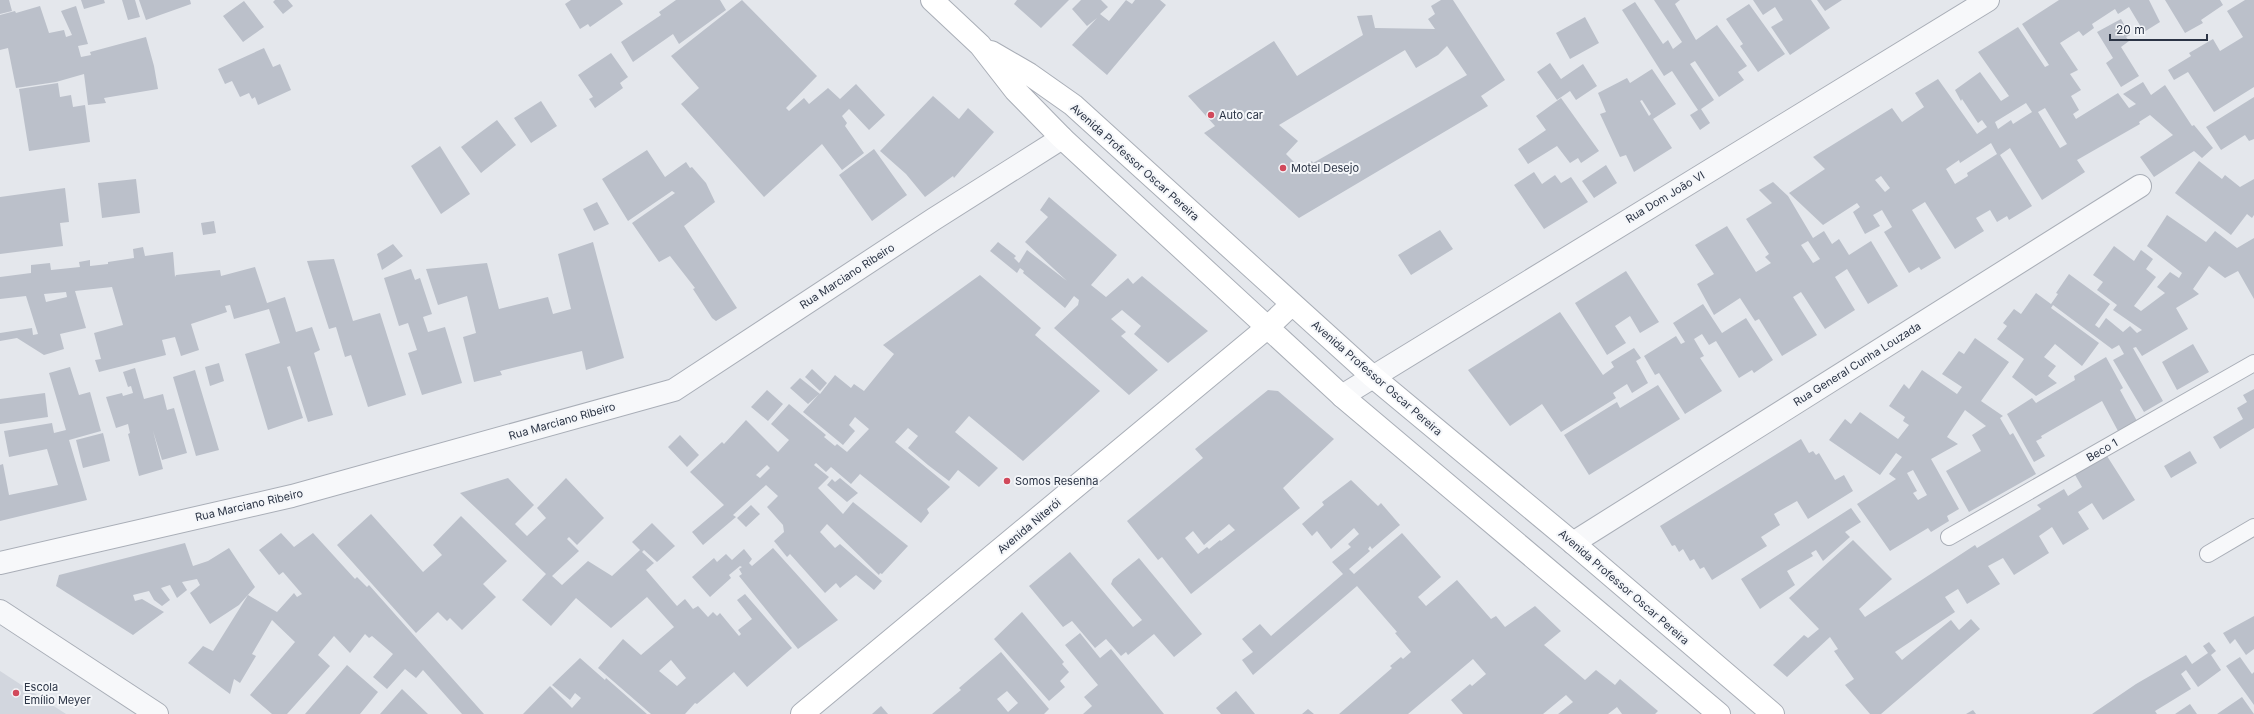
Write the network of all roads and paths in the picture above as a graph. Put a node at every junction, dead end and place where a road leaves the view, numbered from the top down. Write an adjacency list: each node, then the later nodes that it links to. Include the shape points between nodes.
1 (932, 0): 3 (main road, Avenida Professor Oscar Pereira)
2 (1988, 0): 9 (street, Rua Dom João VI)
3 (980, 45): 4 (main road, Avenida Professor Oscar Pereira, via 1015,90); 6 (main road, Avenida Professor Oscar Pereira, via 1029,74 1073,105)
4 (1062, 138): 7 (main road, Avenida Professor Oscar Pereira); 15 (street, Rua Marciano Ribeiro, via 674,390 292,496)
5 (2140, 186): 13 (street, Rua General Cunha Louzada)
6 (1291, 305): 7 (main road, Avenida Niterói); 9 (main road, Avenida Professor Oscar Pereira)
7 (1268, 327): 10 (main road, Avenida Professor Oscar Pereira); 18 (main road, Avenida Niterói)
8 (2254, 363): 12 (lane, Beco 1)
9 (1372, 376): 10 (street, Rua Dom João VI); 13 (main road, Avenida Professor Oscar Pereira)
10 (1342, 396): 19 (main road, Avenida Professor Oscar Pereira)
11 (2254, 527): 14 (lane)
12 (1949, 537)
13 (1573, 543): 20 (main road, Avenida Professor Oscar Pereira)
14 (2208, 554)
15 (0, 563)
16 (0, 611): 17 (street)
17 (157, 714)
18 (802, 714)
19 (1719, 714)
20 (1773, 714)

